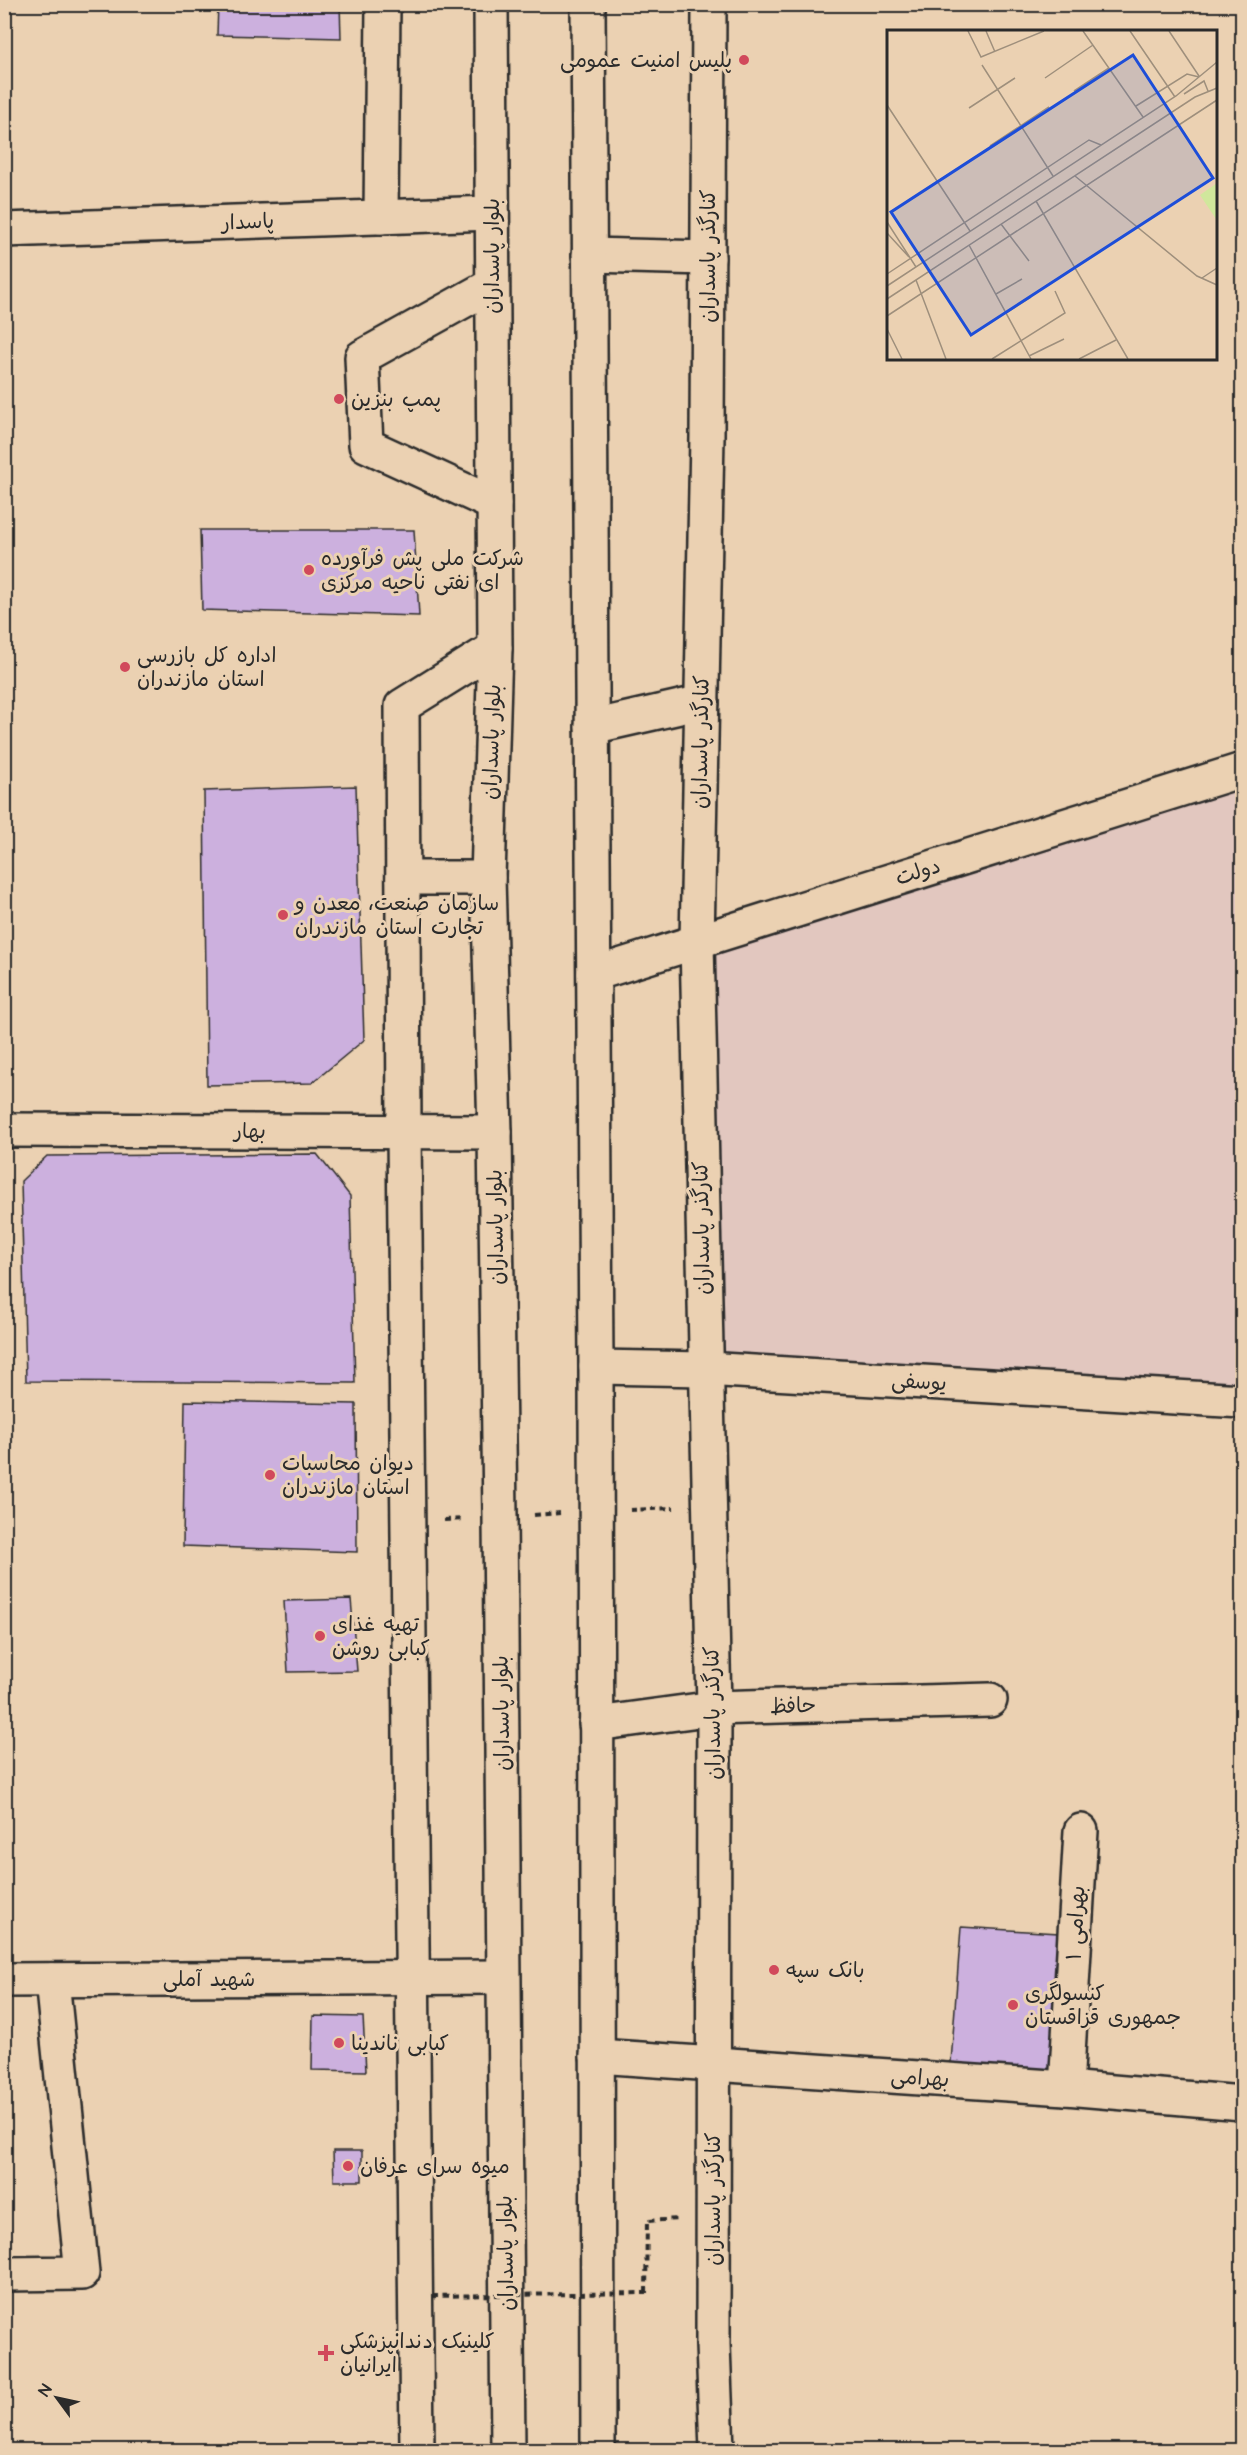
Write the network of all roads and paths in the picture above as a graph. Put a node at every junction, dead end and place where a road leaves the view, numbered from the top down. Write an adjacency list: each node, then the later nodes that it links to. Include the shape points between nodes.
1 (383, 4): 6 (main road)
2 (490, 4): 5 (main road, بلوار پاسداران)
3 (588, 4): 8 (main road)
4 (709, 4): 9 (main road, کنارگذر پاسداران)
5 (492, 213): 6 (main road, پاسدار); 10 (main road, بلوار پاسداران)
6 (381, 217): 7 (main road, پاسدار)
7 (4, 230)
8 (589, 255): 9 (main road); 14 (main road)
9 (708, 258): 13 (main road, کنارگذر پاسداران)
10 (492, 285): 11 (main road, بلوار پاسداران); 11 (main road, via 362,357 366,445)
11 (494, 504): 12 (main road, بلوار پاسداران)
12 (495, 648): 16 (main road, via 402,706); 17 (main road, بلوار پاسداران)
13 (702, 702): 14 (main road); 18 (main road, کنارگذر پاسداران)
14 (592, 727): 19 (main road)
15 (1242, 770): 18 (main road, دولت)
16 (403, 878): 17 (main road); 21 (main road)
17 (488, 878): 22 (main road, بلوار پاسداران)
18 (697, 942): 19 (main road, دولت); 24 (main road, کنارگذر پاسداران)
19 (594, 974): 23 (main road)
20 (4, 1130): 21 (main road, بهار)
21 (404, 1131): 22 (main road, بهار); 31 (main road)
22 (495, 1132): 30 (main road, بلوار پاسداران)
23 (596, 1367): 24 (main road, یوسفی); 28 (main road)
24 (705, 1369): 25 (main road, یوسفی); 27 (main road, کنارگذر پاسداران)
25 (1242, 1401)
26 (990, 1700): 27 (main road, حافظ)
27 (714, 1708): 28 (main road, حافظ); 35 (main road, کنارگذر پاسداران)
28 (596, 1724): 34 (main road)
29 (1081, 1831): 36 (main road, بهرامی ۱)
30 (503, 1977): 31 (main road, شهید آملی); 42 (main road, بلوار پاسداران)
31 (412, 1979): 33 (main road, شهید آملی); 41 (main road)
32 (4, 1980): 33 (main road, شهید آملی)
33 (52, 1980): 39 (main road, via 82,2273)
34 (597, 2056): 35 (main road, بهرامی); 43 (main road)
35 (712, 2065): 36 (main road, بهرامی); 44 (main road, کنارگذر پاسداران)
36 (1066, 2088): 37 (main road, بهرامی)
37 (1242, 2103)
38 (646, 2221): 40 (path, bridge, via 646,2293)
39 (4, 2274)
40 (432, 2296)
41 (417, 2451)
42 (508, 2451)
43 (598, 2451)
44 (717, 2451)

